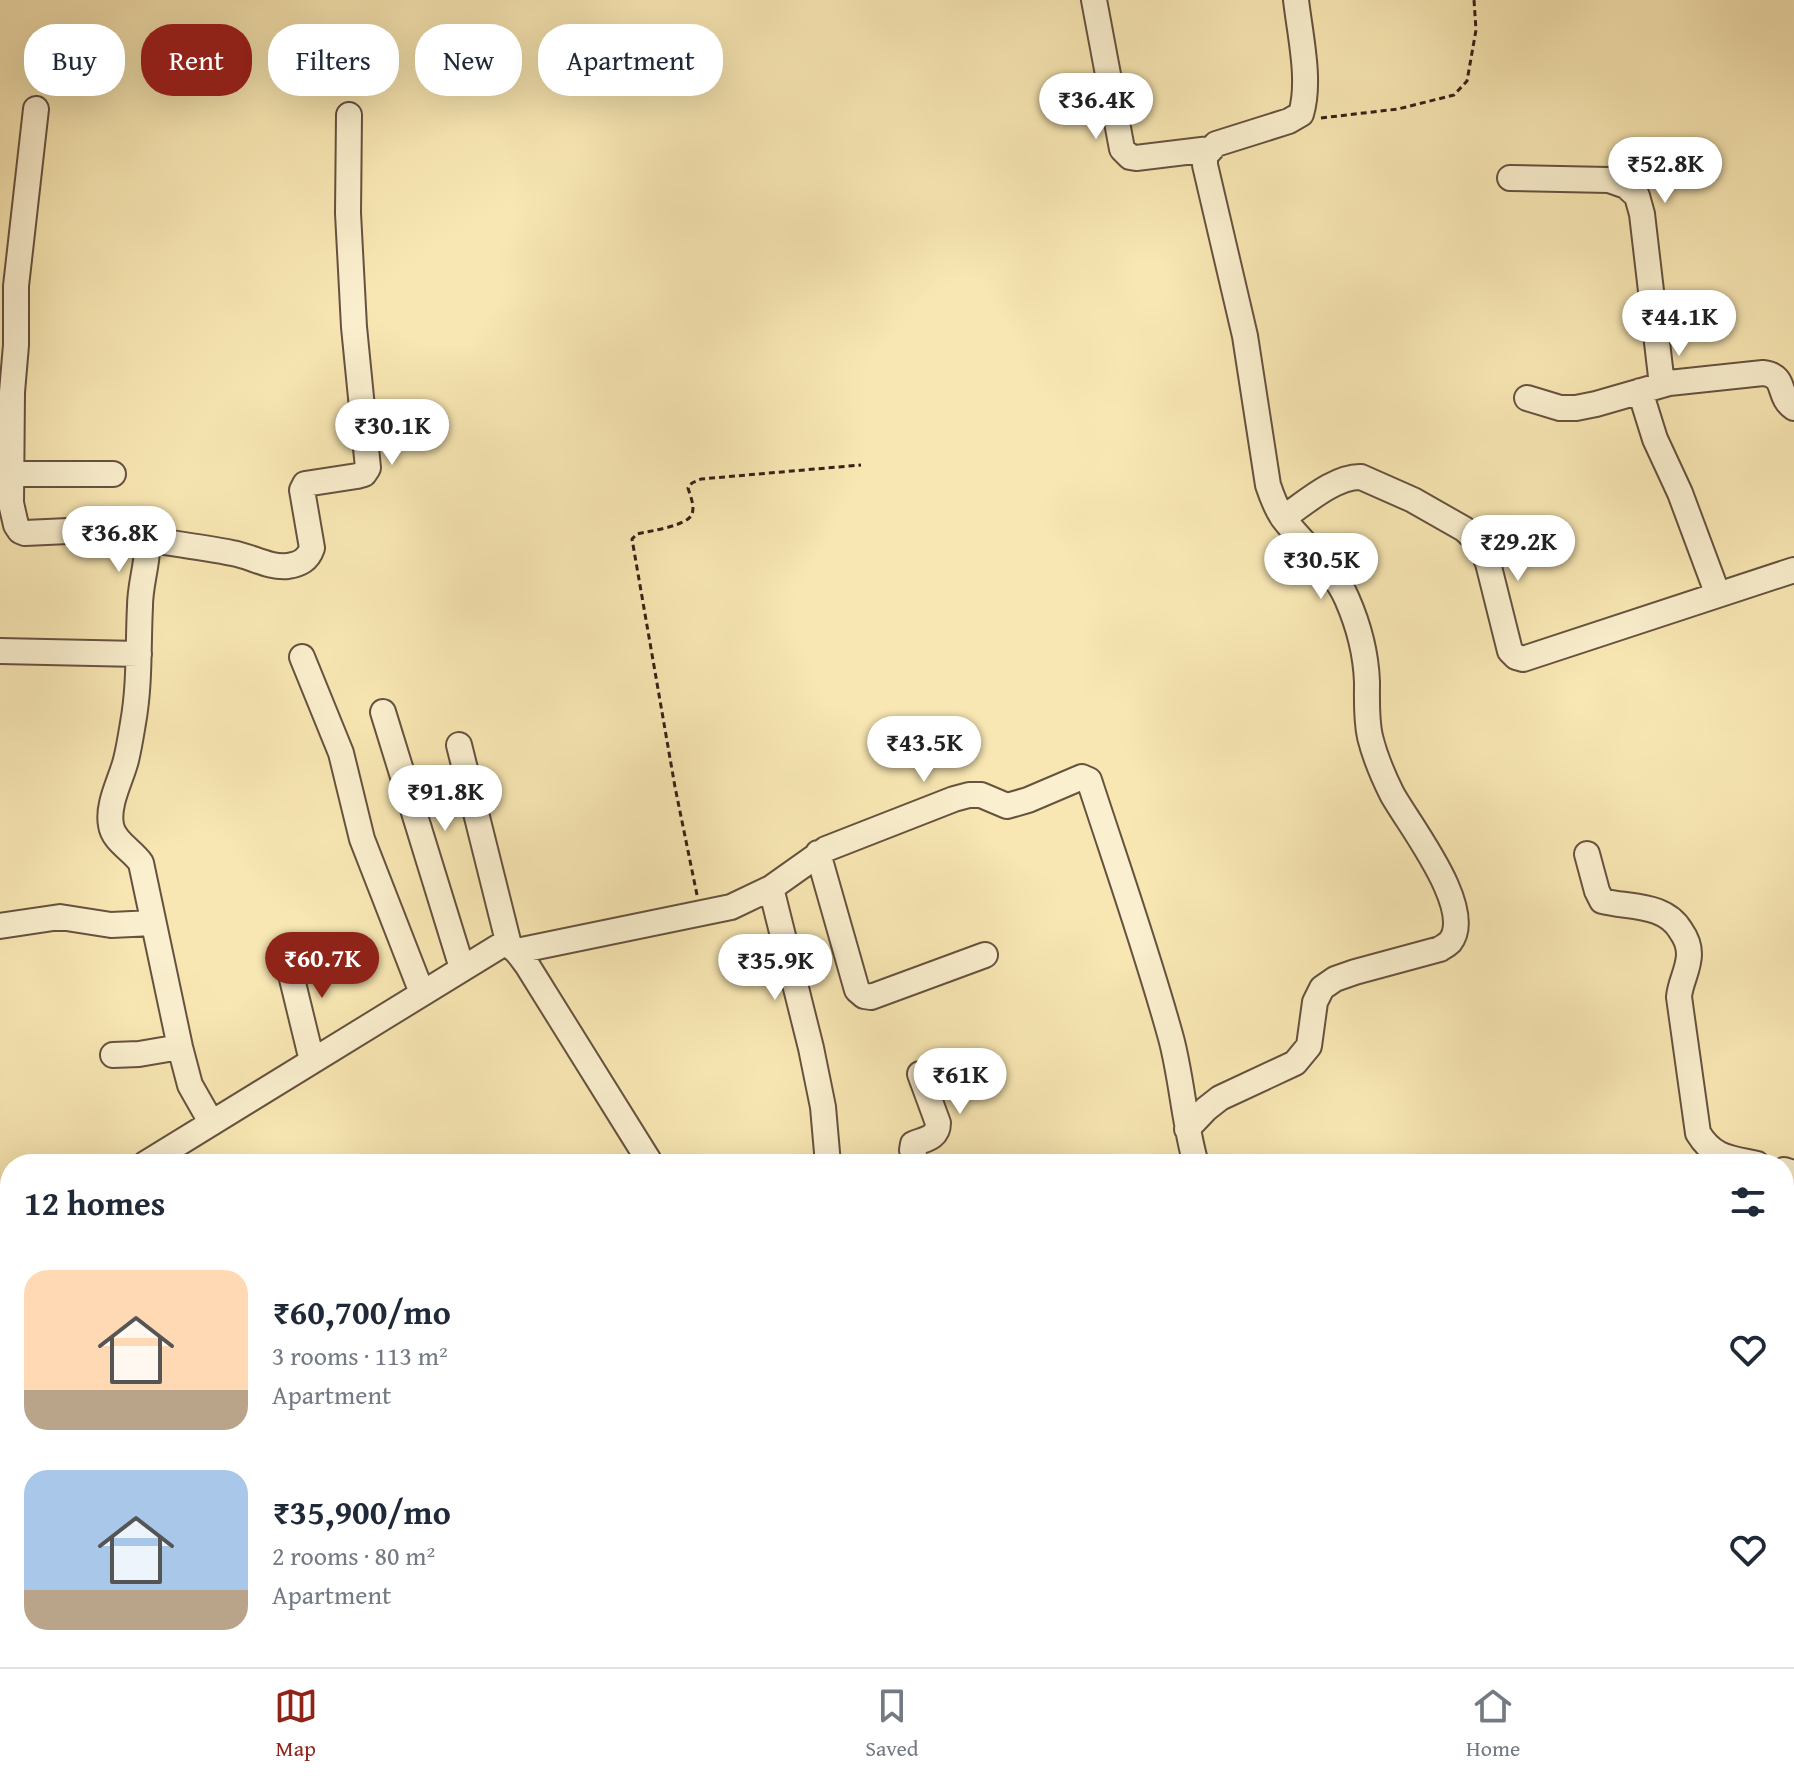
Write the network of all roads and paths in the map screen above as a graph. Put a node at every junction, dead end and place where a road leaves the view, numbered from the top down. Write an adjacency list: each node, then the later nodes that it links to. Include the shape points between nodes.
1 (1094, 0): 7 (street, via 1122,149 1136,158)
2 (1296, 0): 7 (street, via 1304,65 1301,114)
3 (1474, 0): 6 (path, via 1476,30 1467,81 1454,95 1398,109)
4 (36, 109): 13 (street, via 16,286)
5 (349, 115): 16 (street, via 353,313 368,468 357,476 305,484 312,548 309,557 288,566)
6 (1321, 118)
7 (1210, 149): 15 (street, via 1205,165 1245,336 1263,465)
8 (1510, 178): 9 (street, via 1609,180 1637,196)
9 (1651, 388): 10 (street, via 1576,408); 11 (street, via 1773,374); 18 (street, via 1655,439)
10 (1527, 398)
11 (1794, 408)
12 (861, 465): 27 (path, via 701,479 688,488 693,507 688,519 632,539)
13 (11, 474): 14 (street); 16 (street, via 13,516 20,531 112,529)
14 (113, 474)
15 (1283, 518): 18 (street, via 1352,476 1413,500 1464,529 1480,544 1488,563 1510,651 1523,659); 40 (street, via 1332,573 1349,603 1362,647 1377,761 1452,896 1454,929 1440,949 1355,972 1322,988 1309,1046 1295,1063 1220,1098)
16 (138, 538): 20 (street, via 147,551)
17 (1794, 570): 18 (street)
18 (1718, 595)
19 (0, 651): 20 (street)
20 (139, 654): 28 (street, via 134,721 110,824 141,863)
21 (302, 657): 34 (street, via 345,766 362,839)
22 (383, 712): 33 (street)
23 (459, 745): 30 (street)
24 (818, 853): 26 (street); 32 (street, via 857,990 864,996); 40 (street, via 954,799 981,795 1007,806 1082,777 1089,780 1165,1016)
25 (1587, 854): 46 (street, via 1602,901 1668,916 1687,941 1679,997 1698,1133 1706,1147)
26 (771, 888): 27 (street); 43 (street, via 811,1048)
27 (702, 914): 30 (street)
28 (153, 923): 29 (street, via 111,925 60,917); 35 (street)
29 (0, 926)
30 (513, 948): 33 (street, via 495,947); 42 (street)
31 (285, 950): 37 (street)
32 (985, 955)
33 (462, 968): 34 (street)
34 (422, 993): 37 (street)
35 (180, 1047): 36 (street); 39 (street, via 190,1085)
36 (113, 1055)
37 (312, 1061): 39 (street)
38 (920, 1074): 44 (street, via 938,1130 913,1144)
39 (211, 1122): 41 (street)
40 (1187, 1129): 45 (street)
41 (161, 1154)
42 (645, 1154)
43 (827, 1154)
44 (913, 1154)
45 (1193, 1154)
46 (1719, 1154)

